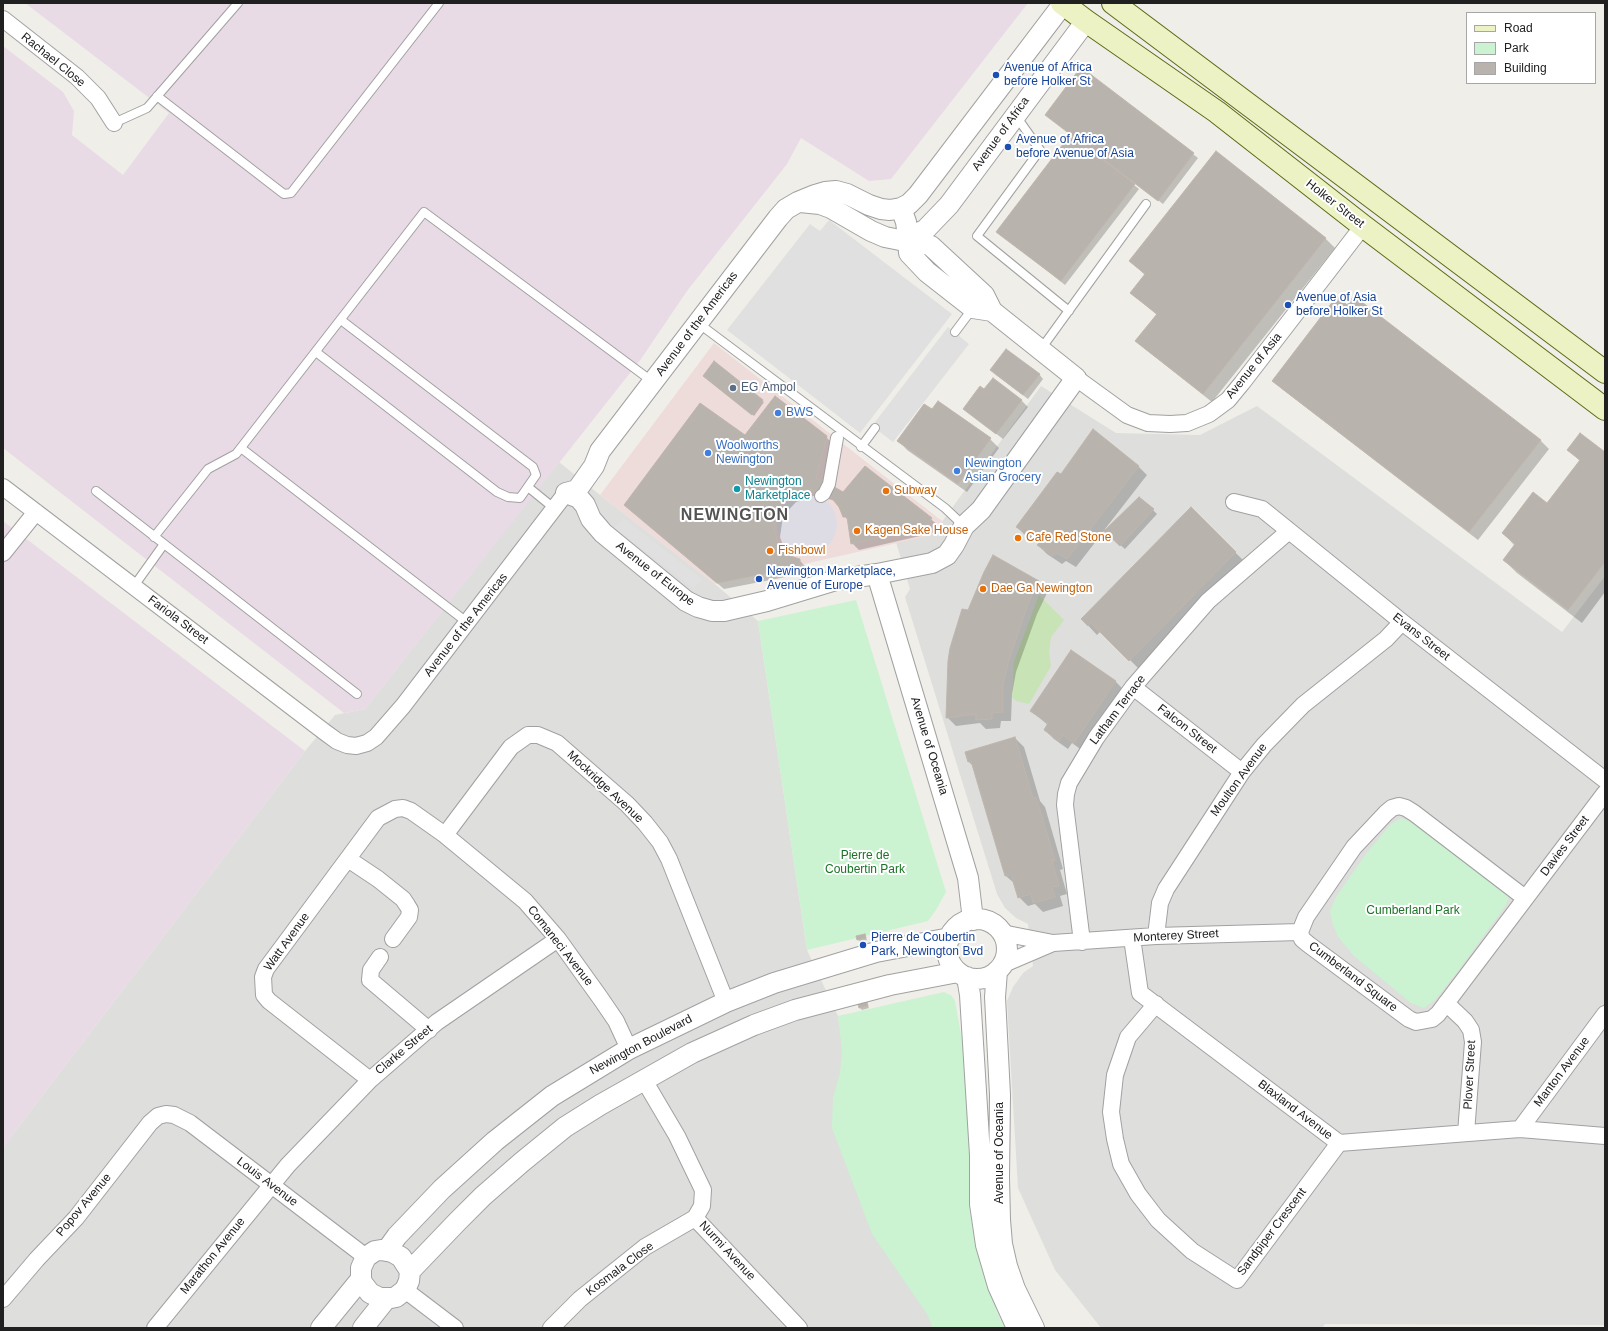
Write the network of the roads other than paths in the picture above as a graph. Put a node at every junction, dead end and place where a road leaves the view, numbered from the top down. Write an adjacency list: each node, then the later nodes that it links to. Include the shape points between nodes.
1 (238, 3): 8 (lane)
2 (439, 3): 8 (lane, via 291,193 284,194)
3 (1063, 3): 7 (main road, Holker Street); 13 (street, via 918,195)
4 (1100, 3): 7 (main road, Avenue of Africa)
5 (1113, 3): 23 (main road)
6 (3, 19): 10 (street, Rachael Close, via 77,77 98,98)
7 (1086, 21): 9 (street, Avenue of Africa); 14 (main road, Holker Street, via 1217,112)
8 (157, 96): 10 (lane, via 146,108)
9 (1016, 115): 15 (street, Avenue of Africa, via 937,219 925,230); 17 (lane, via 1040,150 976,236)
10 (114, 123)
11 (798, 202): 13 (street, Avenue of the Americas, via 825,192 836,191 881,209); 15 (street, via 831,208 885,237 900,240); 19 (street, Avenue of the Americas, via 786,209 778,218)
12 (1146, 204): 17 (lane)
13 (901, 208): 15 (street, Avenue of Asia)
14 (1363, 226): 24 (street, Avenue of Asia, via 1242,383 1228,400 1209,414 1187,423 1148,423 1127,415); 26 (main road, Holker Street)
15 (908, 236): 16 (street, Avenue of Asia, via 909,253 927,272)
16 (982, 310): 20 (lane); 21 (street, Avenue of Asia)
17 (1069, 311): 21 (lane)
18 (341, 320): 22 (lane); 25 (lane, via 424,212); 35 (lane, via 533,467 536,475)
19 (698, 323): 25 (street, Avenue of the Americas); 30 (lane)
20 (955, 332)
21 (1040, 350): 24 (street, Avenue of Asia)
22 (316, 352): 31 (lane); 35 (lane, via 497,492 508,497 520,498)
23 (1605, 372): 26 (main road)
24 (1076, 378): 42 (street, Avenue of Europe, via 981,510)
25 (653, 382): 32 (street, Avenue of the Americas)
26 (1587, 395): 27 (main road, Holker Street)
27 (1605, 409)
28 (875, 428): 30 (lane)
29 (838, 438): 37 (street, via 829,484)
30 (861, 447): 42 (lane, via 944,508)
31 (241, 448): 44 (lane, via 236,454 208,468); 50 (lane)
32 (600, 451): 33 (street, Avenue of the Americas); 38 (street, Avenue of the Americas, via 591,456 573,478)
33 (586, 478): 38 (street, Avenue of the Americas, via 577,490); 40 (street)
34 (3, 487): 41 (street, Fariola Street)
35 (528, 487): 38 (lane)
36 (96, 491): 44 (lane)
37 (821, 496)
38 (561, 501): 40 (street, Avenue of Europe, via 579,498); 50 (street, Avenue of the Americas)
39 (1234, 502): 43 (street, Evans Street, via 1262,509)
40 (585, 505): 47 (street, Avenue of Europe, via 591,519 603,533 686,601 712,611 724,611 767,601 836,580)
41 (36, 512): 46 (street); 48 (street, Fariola Street)
42 (964, 526): 47 (street, Avenue of Europe, via 947,555 932,563)
43 (1289, 531): 49 (street, Evans Street); 51 (street, Latham Terrace, via 1208,601)
44 (154, 537): 45 (lane)
45 (164, 544): 48 (lane); 52 (lane)
46 (3, 553)
47 (877, 574): 61 (street, Avenue of Oceania, via 968,878)
48 (134, 586): 53 (street, Fariola Street, via 326,734 337,741)
49 (1402, 622): 54 (street, Moulton Avenue, via 1386,639 1303,705); 55 (street, Evans Street)
50 (468, 623): 53 (street, Avenue of the Americas, via 376,737)
51 (1133, 687): 54 (street, Falcon Street); 69 (street, Latham Terrace, via 1083,758 1066,794 1065,805)
52 (356, 694)
53 (356, 746)
54 (1242, 772): 64 (street, Moulton Avenue, via 1166,889 1160,903)
55 (1605, 780)
56 (1605, 793): 60 (street, Davies Street)
57 (394, 809): 58 (street, Comaneci Avenue, via 412,811); 59 (street, Watt Avenue, via 378,818)
58 (445, 835): 68 (street, Comaneci Avenue, via 525,901); 74 (street, Mockridge Avenue, via 511,747 528,735 538,735 557,743 627,804 660,842)
59 (348, 859): 67 (street, via 403,899 410,910 409,917); 80 (street, Watt Avenue, via 266,969 263,977 264,995)
60 (1525, 898): 62 (street, Cumberland Square, via 1414,813 1399,806 1386,812 1354,847 1306,917); 76 (street, Cumberland Square)
61 (973, 920): 63 (street, via 992,924); 65 (street, via 959,926)
62 (1300, 932): 64 (street, Monterey Street); 76 (street, Cumberland Square, via 1302,939 1308,944 1409,1019 1416,1022 1432,1019)
63 (1002, 933): 70 (street, Monterey Street); 72 (street, via 1007,948)
64 (1156, 936): 66 (street, Monterey Street)
65 (950, 938): 73 (street, via 948,956 952,964); 74 (street, Newington Boulevard, via 876,952 774,983)
66 (1132, 938): 69 (street, Monterey Street); 75 (street, Blaxland Avenue, via 1140,992)
67 (393, 939)
68 (558, 940): 78 (street, Clarke Street); 79 (street, Comaneci Avenue, via 616,1021)
69 (1082, 942): 70 (street, Monterey Street)
70 (1052, 943): 72 (street, Monterey Street)
71 (380, 957): 78 (street, via 371,970 370,980)
72 (1000, 967): 73 (street, via 983,978); 103 (street, Avenue of Oceania, via 995,997 1000,1095 999,1185 1002,1244 1015,1289)
73 (963, 974): 81 (street, via 890,985 795,1010 692,1053); 102 (street, Avenue of Oceania, via 970,995 980,1155 980,1204 986,1245 998,1286)
74 (726, 1002): 79 (street, Newington Boulevard)
75 (1156, 1004): 86 (street, Blaxland Avenue); 86 (street, Sandpiper Crescent, via 1128,1037 1115,1075 1111,1112 1121,1164 1138,1194 1158,1220 1192,1251 1237,1280)
76 (1446, 1004): 84 (street, Plover Street, via 1465,1021 1471,1030 1473,1042)
77 (1605, 1014): 83 (street, Manton Avenue)
78 (429, 1030): 80 (street, Clarke Street)
79 (630, 1049): 89 (street, Newington Boulevard, via 552,1096 495,1141 442,1190 397,1236)
80 (370, 1080): 87 (street, Clarke Street, via 306,1144)
81 (644, 1080): 88 (street, Nurmi Avenue, via 677,1136 703,1190 702,1206); 91 (street, via 565,1127 522,1162 456,1222)
82 (166, 1114): 87 (street, Louis Avenue, via 190,1122); 94 (street, Popov Avenue, via 158,1116 150,1123 76,1218)
83 (1520, 1129): 84 (street, Blaxland Avenue); 85 (street, Blaxland Avenue)
84 (1466, 1133): 86 (street, Blaxland Avenue)
85 (1605, 1136)
86 (1339, 1143)
87 (271, 1185): 90 (street, Louis Avenue); 96 (street, Marathon Avenue)
88 (695, 1218): 100 (street, Kosmala Close, via 645,1247 580,1299); 101 (street, Nurmi Avenue)
89 (387, 1250): 90 (street, via 375,1251); 91 (street, via 401,1257)
90 (366, 1257): 92 (street, via 360,1268)
91 (410, 1271): 93 (street)
92 (361, 1279): 95 (street, via 370,1293); 97 (street)
93 (405, 1290): 95 (street, via 396,1297); 99 (street)
94 (3, 1299)
95 (386, 1299): 98 (street)
96 (155, 1328)
97 (321, 1328)
98 (363, 1328)
99 (455, 1328)
100 (551, 1328)
101 (798, 1328)
102 (1016, 1328)
103 (1034, 1328)

